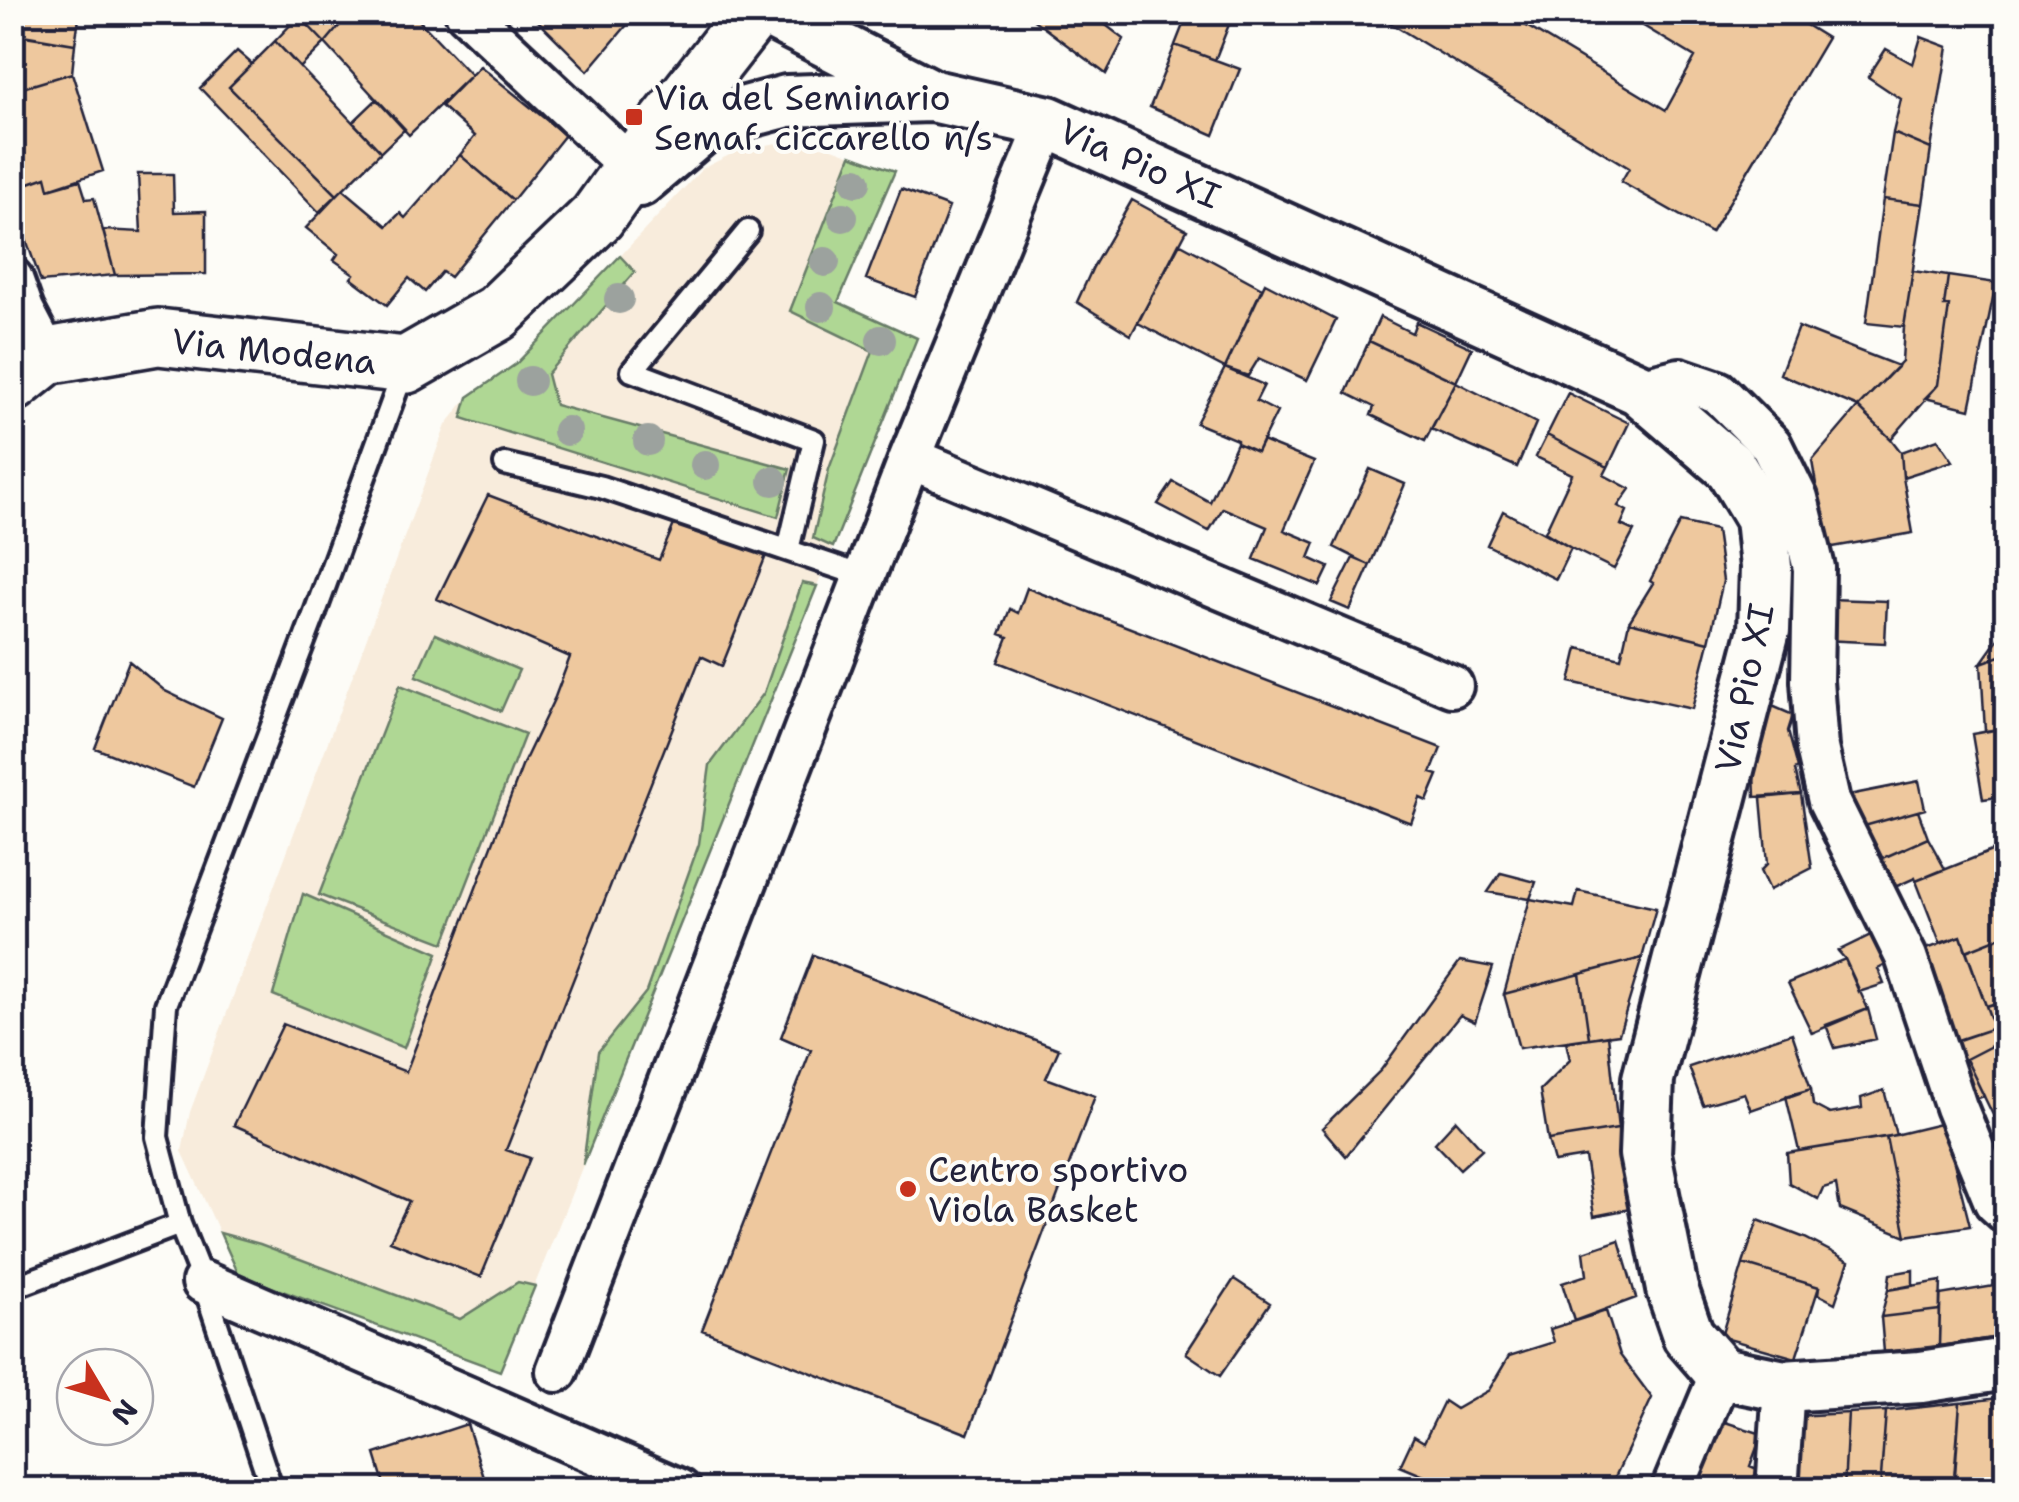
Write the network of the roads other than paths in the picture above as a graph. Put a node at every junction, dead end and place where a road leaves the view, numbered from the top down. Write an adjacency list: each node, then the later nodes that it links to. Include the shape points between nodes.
1 (466, 12): 6 (street)
2 (754, 12): 6 (main road, Via Modena)
3 (770, 12): 4 (street, Via Pio XI)
4 (933, 96): 5 (street, Via Pio XI); 7 (street, via 787,101 709,122)
5 (1048, 122): 11 (street, Via Pio XI); 12 (street)
6 (632, 168): 7 (main road, Via Modena)
7 (597, 217): 10 (main road, Via Modena, via 497,313)
8 (748, 231): 14 (lane, via 632,371 814,440)
9 (22, 329): 10 (main road, Via Modena)
10 (406, 365): 18 (lane, via 166,1005 156,1137)
11 (1639, 389): 17 (street, via 1680,379 1718,392 1771,446 1797,498 1814,568 1812,681 1829,801 1906,957 1956,1107 1995,1202); 23 (street, Via Pio XI, via 1730,468 1761,518 1766,566 1764,630 1648,1079 1645,1154 1672,1289 1688,1335)
12 (910, 458): 15 (street); 16 (street)
13 (505, 464): 14 (lane, via 602,487)
14 (788, 550): 15 (lane)
15 (866, 577): 22 (street)
16 (1452, 686)
17 (2006, 1212)
18 (180, 1224): 19 (lane); 20 (lane)
19 (203, 1282): 25 (lane); 26 (street)
20 (12, 1288)
21 (2006, 1364): 24 (street, via 1921,1378)
22 (558, 1371)
23 (1721, 1373): 24 (street); 27 (street)
24 (1784, 1386): 28 (street)
25 (272, 1490)
26 (680, 1490)
27 (1672, 1490)
28 (1777, 1490)

